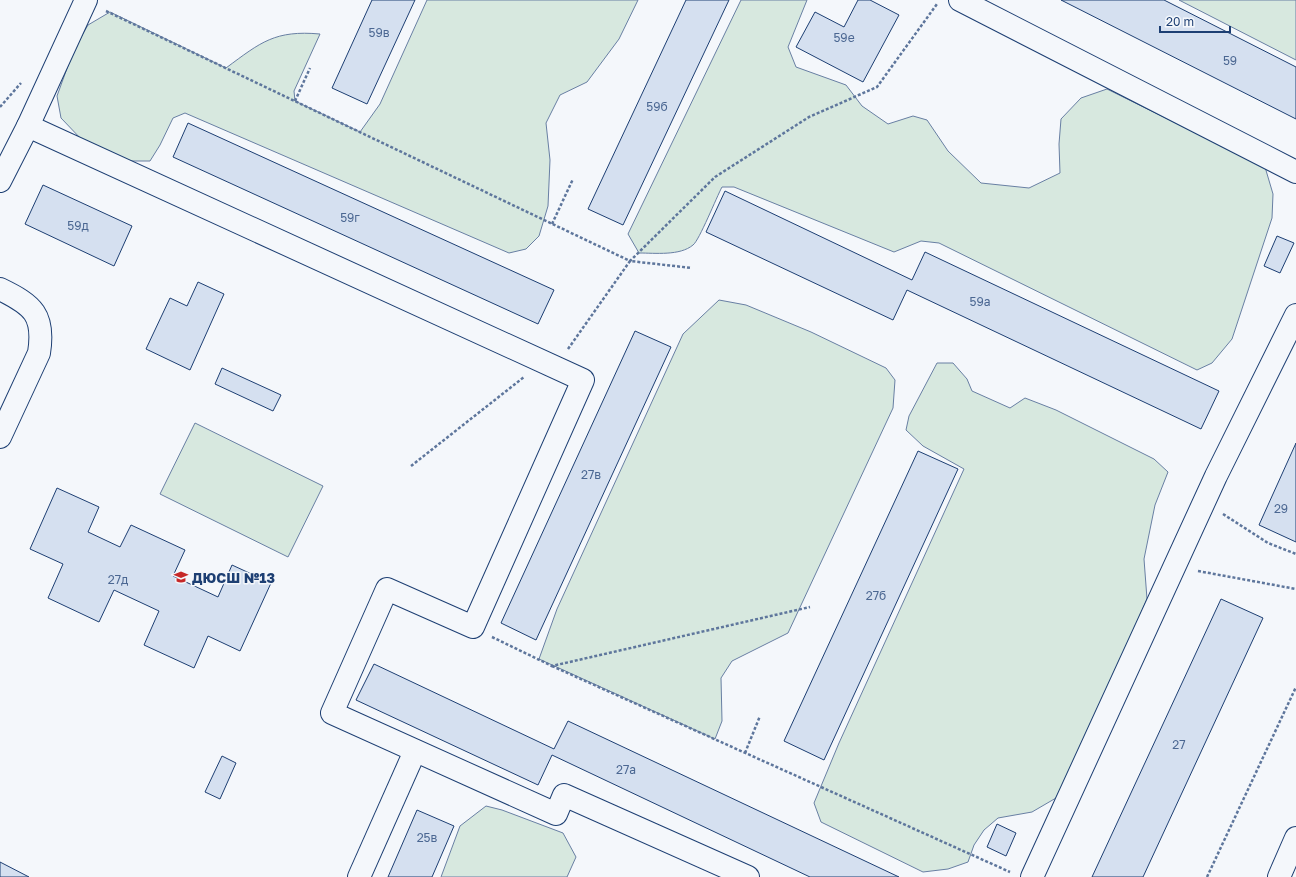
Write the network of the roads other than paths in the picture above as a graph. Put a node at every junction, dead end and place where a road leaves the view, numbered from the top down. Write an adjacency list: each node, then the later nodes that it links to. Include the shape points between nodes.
1 (86, 0): 3 (street)
2 (960, 0): 4 (street)
3 (28, 126): 5 (street); 9 (street, via 583,380 473,627 387,589 332,713)
4 (1296, 172)
5 (0, 181)
6 (0, 289): 8 (street, via 24,300 34,311 40,324 41,339 39,353)
7 (1296, 315): 12 (street)
8 (0, 437)
9 (415, 751): 11 (street, via 556,814 564,795); 13 (street)
10 (1296, 838): 15 (street)
11 (709, 869): 14 (street)
12 (1023, 875)
13 (359, 877)
14 (748, 877)
15 (1279, 877)

